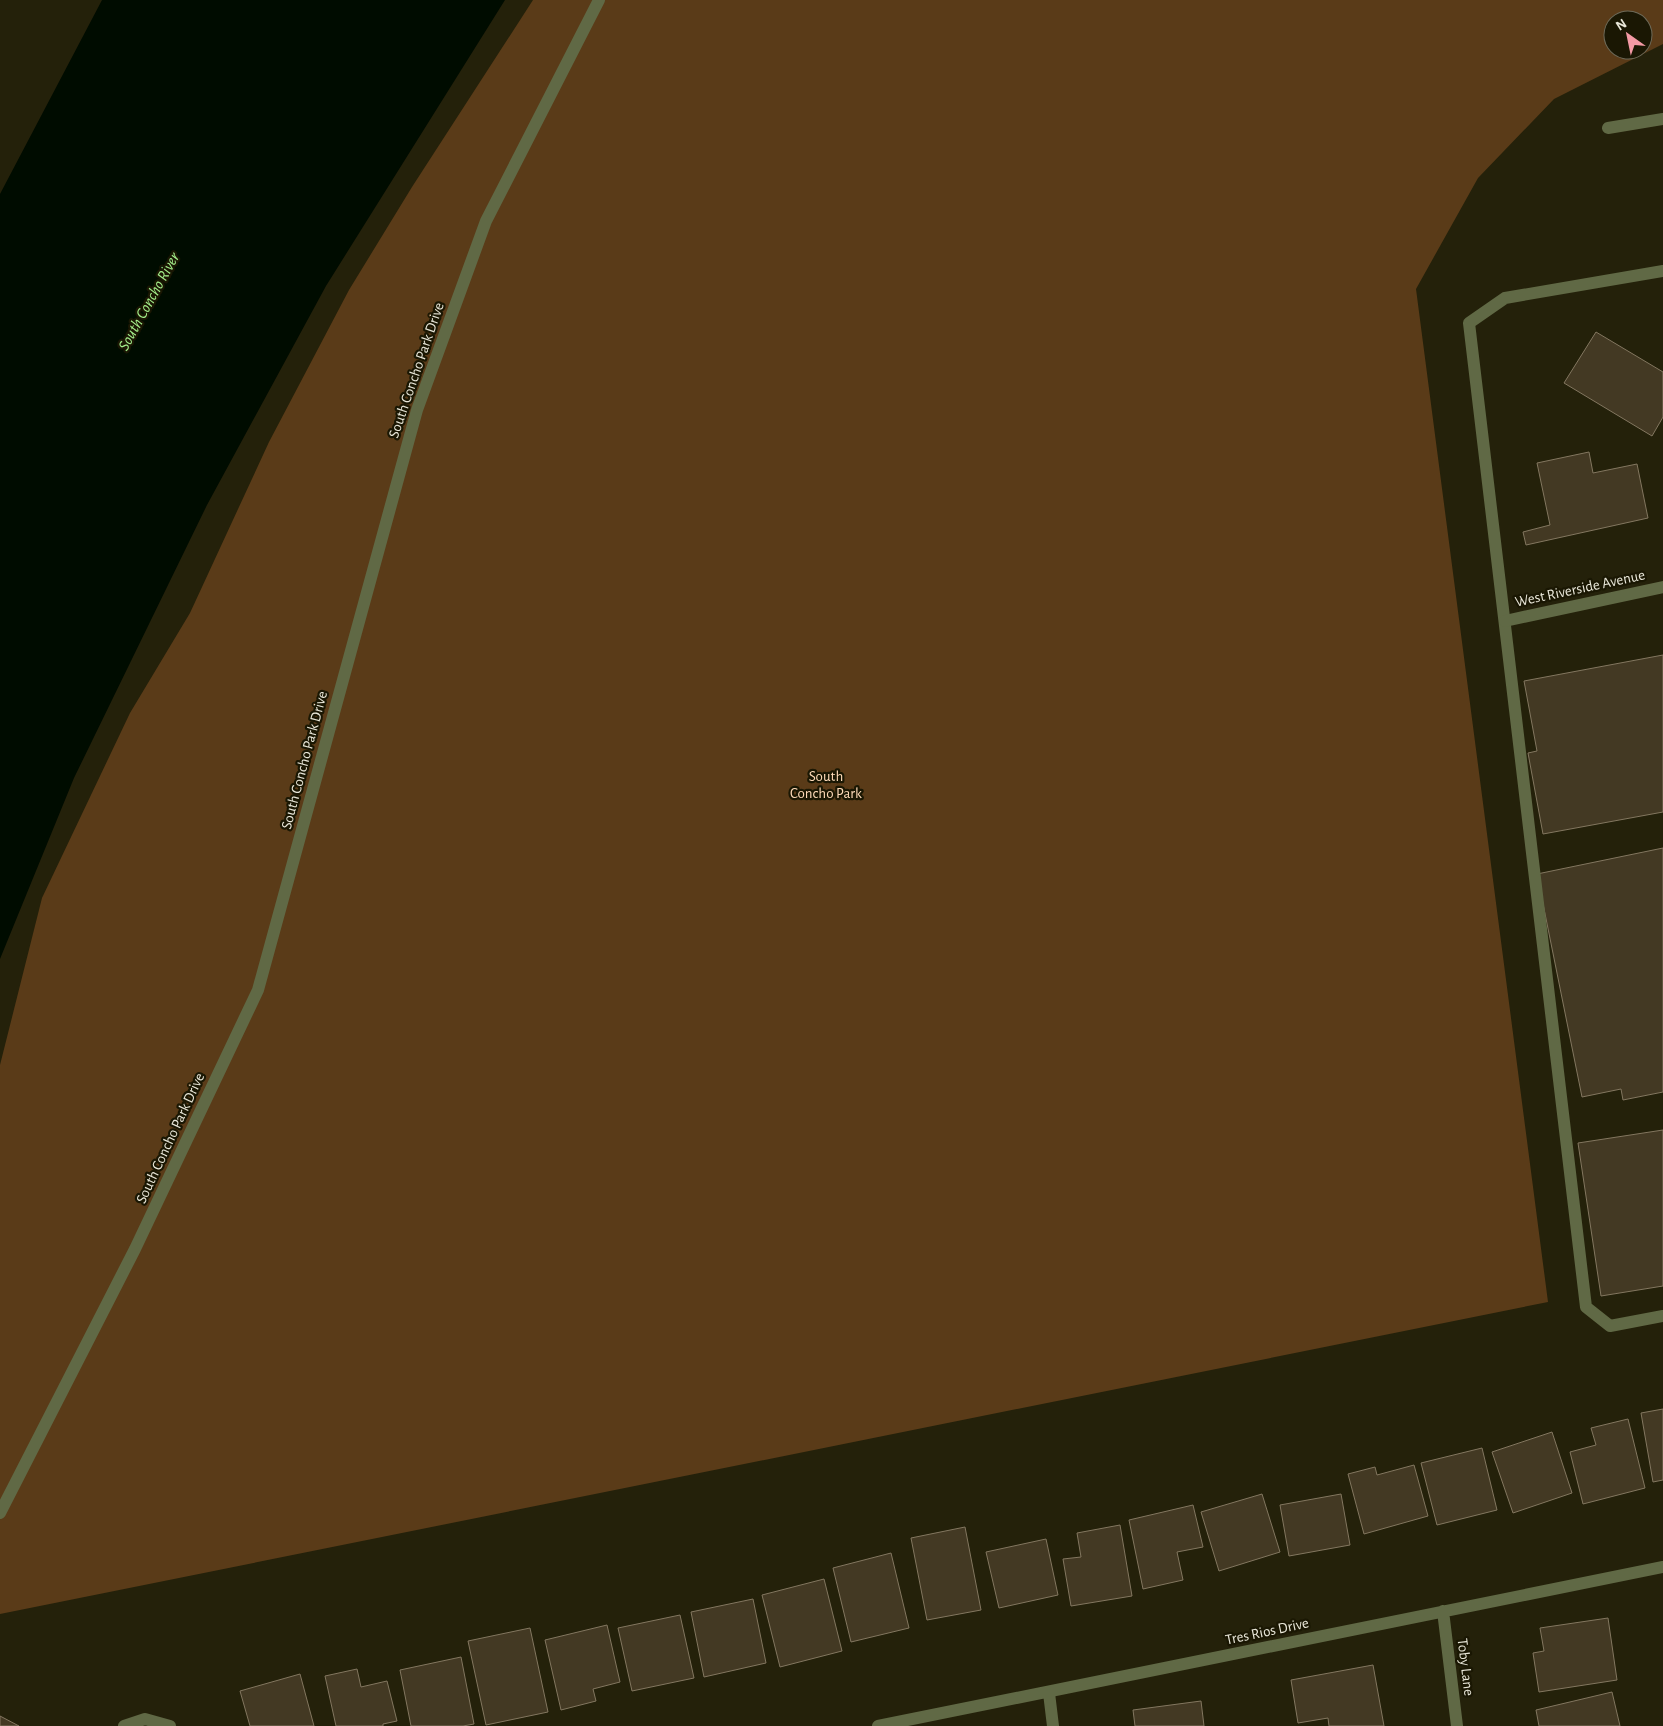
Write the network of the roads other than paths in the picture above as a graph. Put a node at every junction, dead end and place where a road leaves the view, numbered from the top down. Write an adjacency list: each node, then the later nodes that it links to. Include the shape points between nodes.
1 (599, 0): 8 (street, South Concho Park Drive, via 486,221 418,410 258,990 135,1249)
2 (1663, 119): 3 (street)
3 (1608, 128)
4 (1663, 271): 6 (street, via 1505,298 1469,324)
5 (1663, 587): 6 (street, West Riverside Avenue)
6 (1505, 620): 7 (street, via 1586,1306 1610,1326)
7 (1663, 1316)
8 (0, 1513)
9 (1663, 1567): 10 (street, Tres Rios Drive)
10 (1443, 1611): 11 (street, Tres Rios Drive); 16 (street, Toby Lane)
11 (1049, 1692): 14 (street, Tres Rios Drive); 15 (street)
12 (124, 1726): 13 (street, via 145,1719)
13 (170, 1726)
14 (878, 1726)
15 (1053, 1726)
16 (1457, 1726)

